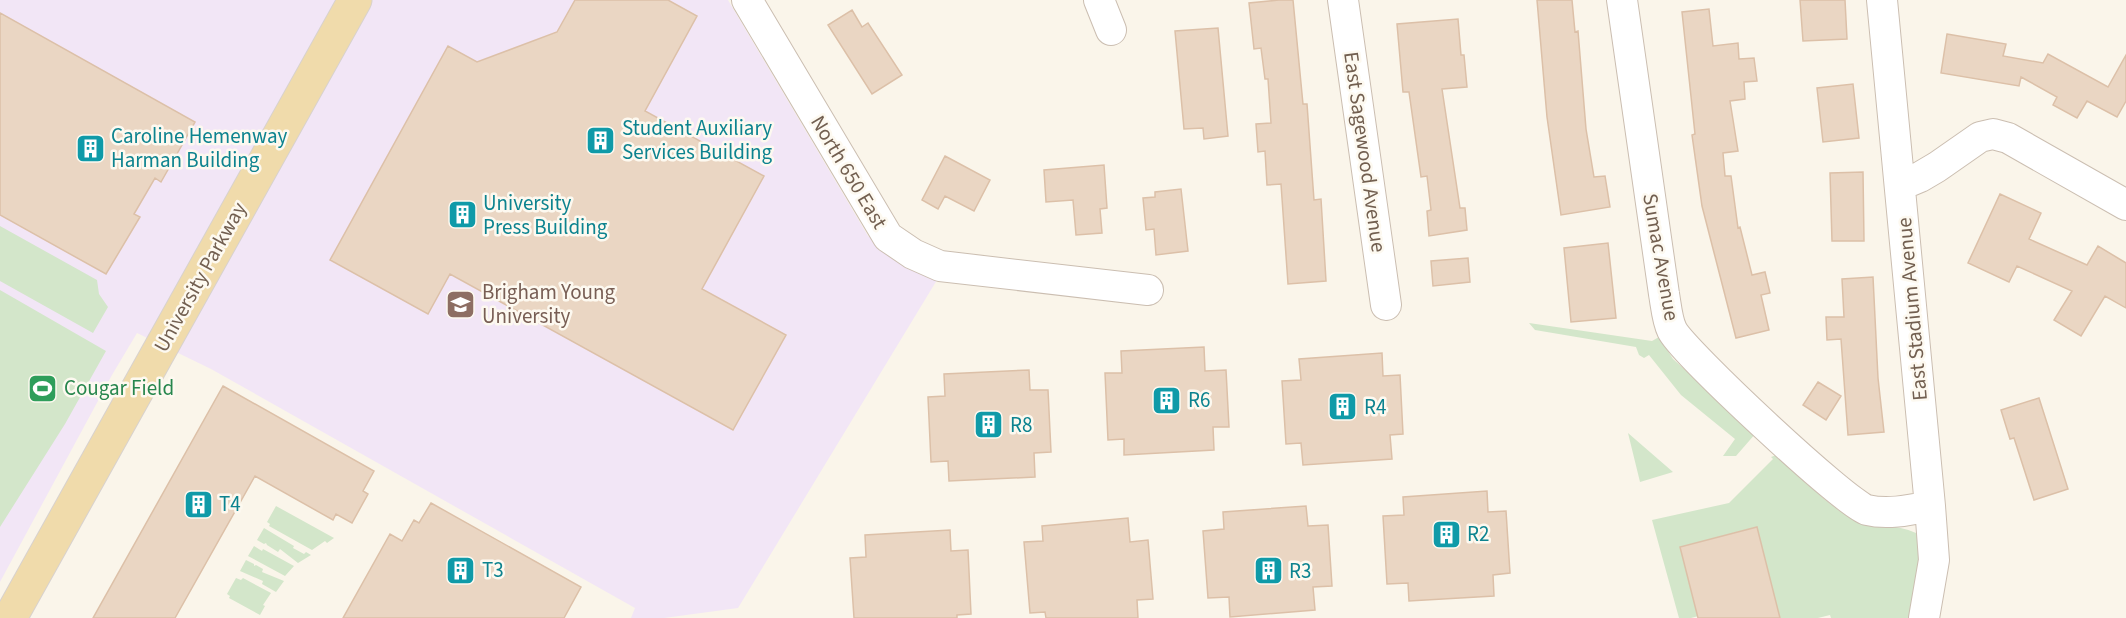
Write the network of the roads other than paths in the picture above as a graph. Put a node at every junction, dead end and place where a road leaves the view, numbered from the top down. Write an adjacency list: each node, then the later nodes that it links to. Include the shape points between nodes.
1 (356, 0): 13 (main road, University Parkway)
2 (747, 0): 10 (street, North 650 East, via 888,237 940,266)
3 (1100, 0): 7 (street)
4 (1343, 0): 11 (street, East Sagewood Avenue)
5 (1622, 0): 12 (street, Sumac Avenue, via 1672,330 1694,357 1827,482 1865,510 1898,512)
6 (1882, 0): 8 (street, East Stadium Avenue)
7 (1111, 30)
8 (1900, 185): 9 (street, via 1937,167 1980,137 1993,134 2008,138); 12 (street, East Stadium Avenue)
9 (2126, 206)
10 (1148, 290)
11 (1386, 304)
12 (1930, 506): 14 (street, East Stadium Avenue, via 1934,560)
13 (10, 618)
14 (1924, 618)

